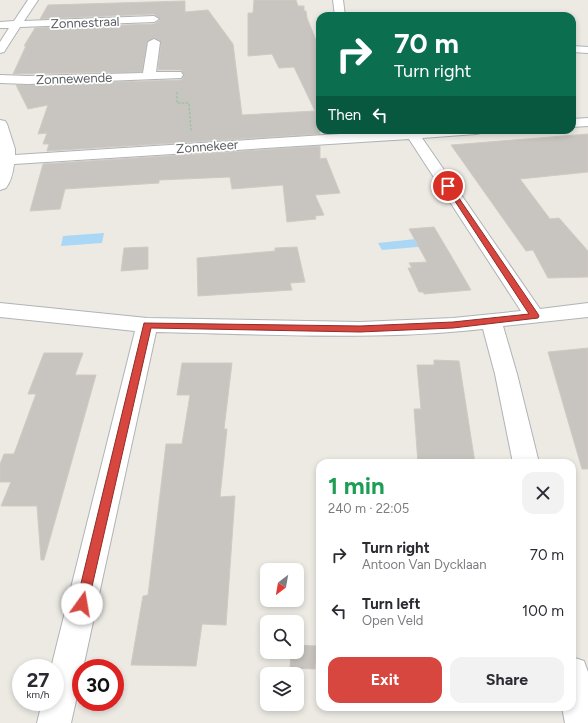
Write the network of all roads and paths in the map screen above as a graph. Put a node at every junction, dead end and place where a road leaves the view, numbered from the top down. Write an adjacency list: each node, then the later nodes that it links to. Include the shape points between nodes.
1 (33, 0): 6 (street)
2 (338, 0): 3 (street)
3 (340, 12)
4 (154, 19): 6 (street, Zonnestraal)
5 (0, 25): 6 (street, Zonnestraal)
6 (16, 25): 9 (street)
7 (154, 42): 12 (street)
8 (576, 49): 10 (street)
9 (0, 50)
10 (588, 50)
11 (177, 75): 12 (street, Zonnewende); 19 (path, via 177,103 189,103)
12 (149, 76): 13 (street, Zonnewende)
13 (0, 79)
14 (588, 122): 15 (street)
15 (576, 123)
16 (0, 124): 20 (street, via 8,149)
17 (383, 134): 19 (street, Zonnekeer)
18 (413, 134): 24 (street)
19 (192, 147): 20 (street, Zonnekeer)
20 (3, 160): 21 (street, via 5,173)
21 (0, 185)
22 (0, 310): 26 (street)
23 (588, 310): 24 (street)
24 (535, 316): 25 (street)
25 (491, 321): 26 (street, via 360,329); 27 (street)
26 (147, 325): 29 (street)
27 (525, 459)
28 (578, 676): 30 (street)
29 (54, 723)
30 (582, 723)

